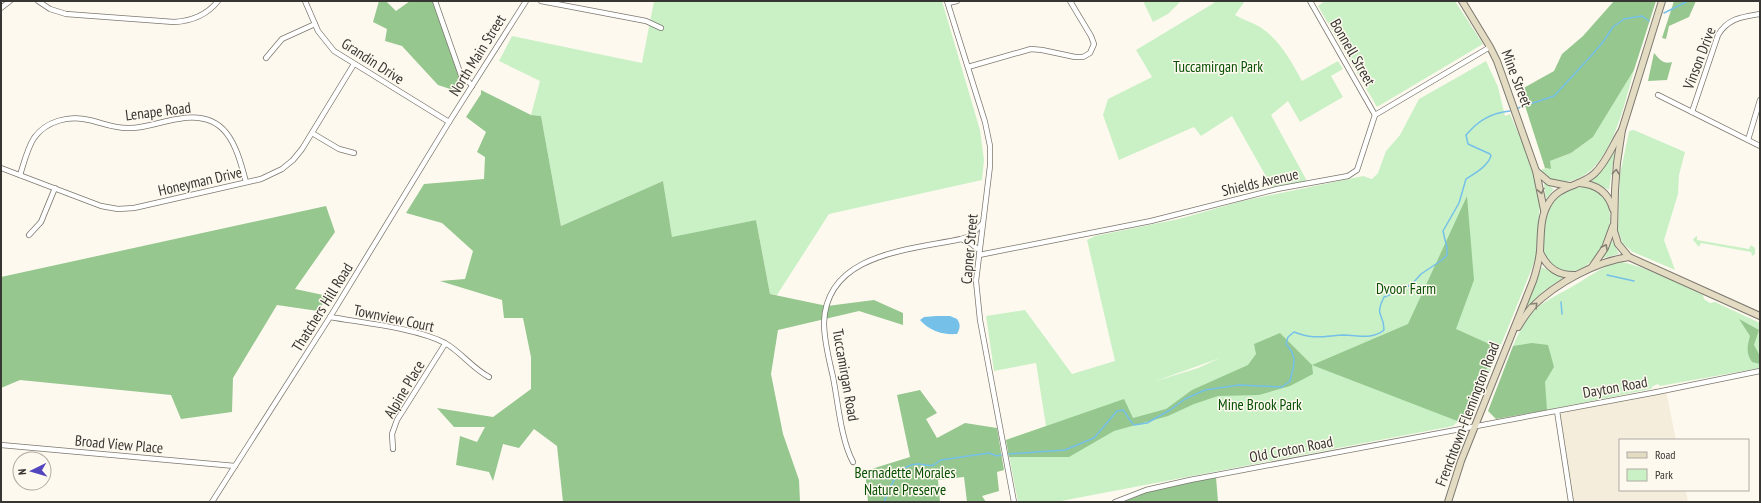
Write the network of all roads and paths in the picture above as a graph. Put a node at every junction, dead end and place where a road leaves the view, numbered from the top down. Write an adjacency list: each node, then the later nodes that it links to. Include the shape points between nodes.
1 (10, 1): 14 (street)
2 (38, 1): 3 (street, via 66,14 174,22 196,18)
3 (218, 1)
4 (305, 1): 16 (street, Grandin Drive)
5 (435, 1): 22 (street, via 462,78)
6 (526, 1): 22 (street, North Main Street)
7 (541, 1): 17 (street, via 646,21)
8 (957, 1): 13 (street)
9 (1070, 1): 21 (street, via 1094,44 1090,53 1083,58 1031,49)
10 (1310, 1): 26 (street, Bonnell Street)
11 (1462, 1): 18 (main road, Mine Street)
12 (1662, 1): 28 (main road)
13 (947, 2): 21 (street, Capner Street)
14 (1, 8)
15 (1760, 14): 25 (street, Vinson Drive, via 1734,20 1722,29)
16 (315, 24): 19 (street, via 282,39); 20 (street, Grandin Drive, via 334,52)
17 (661, 28)
18 (1490, 46): 26 (street); 34 (main road, Mine Street)
19 (266, 58)
20 (354, 64): 27 (street, Grandin Drive); 29 (street, Honeyman Drive)
21 (968, 67): 43 (street, Capner Street, via 990,146 990,166)
22 (472, 86): 27 (street, North Main Street)
23 (1658, 95): 25 (street)
24 (1760, 100): 30 (street)
25 (1692, 112): 30 (street)
26 (1375, 114): 46 (street, Shields Avenue, via 1357,170 1348,176 1262,192 1151,221)
27 (449, 122): 52 (street, Thatchers Hill Road)
28 (1622, 130): 37 (main road, via 1596,171); 40 (main road, one-way to 28, via 1616,170)
29 (312, 133): 32 (street, via 339,149); 36 (street, Honeyman Drive, via 298,154 282,169 269,176)
30 (1748, 140): 31 (street)
31 (1760, 146)
32 (354, 153)
33 (1, 168): 35 (street, Honeyman Drive)
34 (1536, 171): 38 (main road, via 1549,182); 41 (main road, Mine Street, one-way to 41)
35 (20, 175): 36 (street, Lenape Road, via 34,138 47,126 62,120 87,119 125,129 179,118 195,118 216,124 232,140); 39 (street, Honeyman Drive)
36 (246, 182): 39 (street, Honeyman Drive, via 126,209 101,206)
37 (1579, 183): 38 (main road); 40 (main road, via 1600,189 1610,200)
38 (1569, 186): 41 (main road, Frenchtown-Flemington Road, via 1555,195)
39 (55, 188): 44 (street, via 41,222)
40 (1614, 211): 42 (main road)
41 (1544, 212): 47 (main road, Frenchtown-Flemington Road)
42 (1614, 222): 48 (main road, via 1617,241); 49 (main road, one-way to 42, via 1605,248)
43 (982, 224): 45 (street, Tuccamirgan Road, via 970,236); 46 (street, Capner Street)
44 (29, 235)
45 (961, 239): 46 (street, via 970,243); 61 (street, Tuccamirgan Road, via 888,254 867,261 847,274 831,296 824,318 825,341 846,443)
46 (979, 252): 64 (street, Capner Street, via 976,281 978,307)
47 (1540, 252): 50 (main road, via 1543,260 1554,271); 53 (main road, Frenchtown-Flemington Road, via 1533,281)
48 (1629, 257): 49 (main road, via 1609,260); 51 (main road)
49 (1591, 268): 50 (main road)
50 (1578, 275): 53 (main road, Frenchtown-Flemington Road, one-way to 50, via 1537,302)
51 (1760, 316)
52 (330, 317): 54 (street, Townview Court, via 420,334); 62 (street, Thatchers Hill Road)
53 (1511, 336): 58 (main road, Frenchtown-Flemington Road)
54 (445, 344): 56 (street, Townview Court, via 462,354 478,371); 60 (street, Alpine Place, via 397,420 392,434)
55 (1760, 371): 57 (street, Dayton Road)
56 (489, 377)
57 (1557, 411): 58 (street, Dayton Road); 67 (street)
58 (1475, 426): 65 (street, Old Croton Road, via 1190,480 1146,490); 66 (main road, Frenchtown-Flemington Road)
59 (1, 445): 62 (street, Broad View Place)
60 (393, 449)
61 (853, 462)
62 (235, 466): 63 (street, Thatchers Hill Road)
63 (212, 502)
64 (1014, 502)
65 (1115, 502)
66 (1448, 502)
67 (1571, 502)

